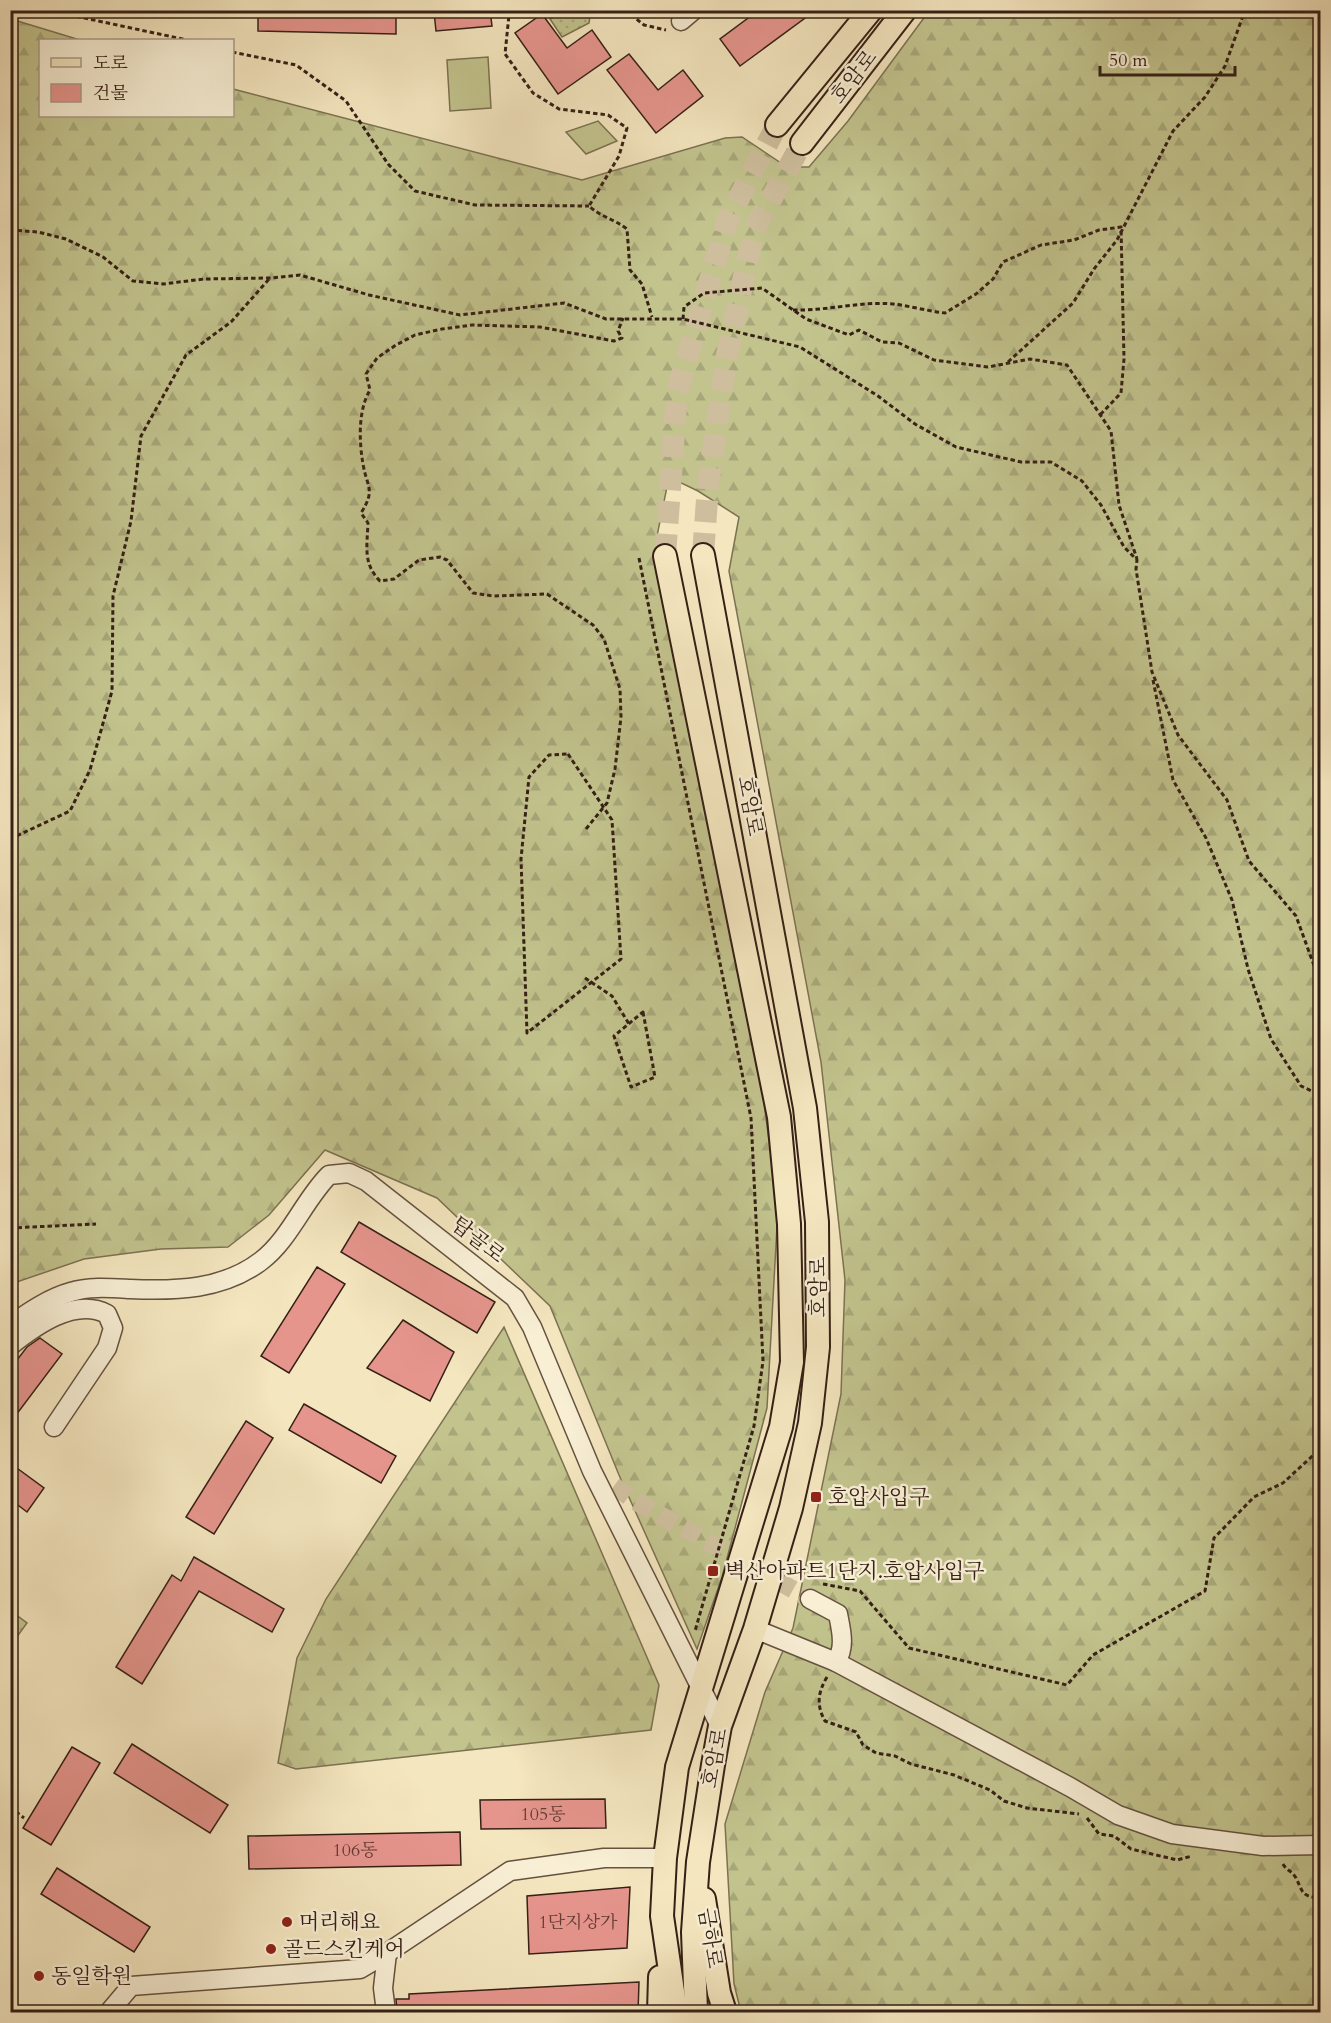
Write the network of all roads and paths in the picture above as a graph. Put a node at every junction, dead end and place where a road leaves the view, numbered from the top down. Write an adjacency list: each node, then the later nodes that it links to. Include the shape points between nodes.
1 (47, 10): 10 (path)
2 (512, 10): 8 (path)
3 (521, 10): 8 (path)
4 (624, 10): 9 (path, via 644,25 671,31)
5 (872, 10): 12 (main road)
6 (905, 10): 13 (main road, 호암로)
7 (1245, 10): 15 (path, via 1225,66 1205,98 1173,131)
8 (509, 15): 14 (path, via 505,54 532,93 559,110 608,116 627,128 619,156)
9 (687, 16)
10 (182, 39)
11 (234, 52): 14 (path, via 296,65 346,101 388,164 415,191 475,205)
12 (777, 125)
13 (802, 143)
14 (589, 206): 19 (path, via 603,218 627,229 630,270 642,284)
15 (1121, 227): 18 (path, via 1041,245 1003,262 993,279 976,294 945,313 893,304); 22 (path, via 1117,240 1073,303); 23 (path, via 1121,393)
16 (10, 230): 17 (path, via 66,238 103,257 133,281 163,284)
17 (270, 278): 20 (path, via 300,275 460,315 564,303 606,319); 31 (path, via 231,322 186,355 141,436 131,521 113,596 112,691 90,770 70,811)
18 (793, 310): 21 (path, via 762,288 705,293 684,307); 22 (path, via 849,335 859,330 934,360 988,367)
19 (652, 317): 20 (path); 21 (path)
20 (623, 318): 29 (path, via 618,331 622,338 614,340 540,327 472,325 415,335 377,358 366,374 370,390 362,403 363,466 370,483 370,498 361,513 368,524 366,557 380,581 394,579 419,560 440,557 447,560 472,593 547,594 593,625 604,639 622,706 615,769)
21 (683, 319): 27 (path, via 800,347 956,447 1021,462 1051,462 1082,481 1101,505 1124,547)
22 (1005, 363): 23 (path, via 1029,359 1067,365)
23 (1100, 415): 27 (path, via 1111,431 1119,505)
24 (703, 555): 45 (main road, 호암로, via 806,1108 818,1222 818,1347 810,1423 791,1508)
25 (665, 556): 48 (main road, 호암로, via 779,1116 789,1224 792,1362 781,1427)
26 (639, 558): 46 (path, via 751,1118 763,1361 754,1426)
27 (1137, 560): 28 (path)
28 (1152, 672): 33 (path, via 1178,735 1227,800 1250,861 1296,916); 35 (path, via 1173,780 1206,838 1232,900 1248,969 1271,1039 1301,1086)
29 (604, 808): 29 (path, via 568,754 549,754 529,777 521,859 527,1033 621,959 612,820); 30 (path)
30 (586, 829)
31 (10, 839)
32 (585, 978): 34 (path, via 612,996)
33 (1320, 982)
34 (629, 1024): 34 (path, via 643,1012 655,1077 631,1087 614,1036)
35 (1320, 1095)
36 (96, 1224): 37 (path)
37 (10, 1228)
38 (10, 1325): 42 (street, 탑골로, via 72,1291 208,1287 235,1278 263,1260 313,1190 329,1175 349,1173 366,1181 515,1298 532,1327)
39 (10, 1346): 40 (street, via 40,1323 76,1309 95,1308 107,1314 113,1328 107,1348)
40 (54, 1427)
41 (1320, 1449): 44 (path, via 1283,1483 1254,1497 1214,1538 1205,1591 1093,1655 1067,1685 909,1648 860,1591)
42 (592, 1471): 43 (street); 46 (street, 탑골로)
43 (614, 1486)
44 (812, 1591): 47 (street, via 838,1614 842,1644)
45 (755, 1629): 47 (street); 49 (main road, 호암로)
46 (687, 1660): 48 (street, 탑골로)
47 (836, 1662): 53 (street, via 1118,1815 1172,1834); 54 (path, via 820,1689 818,1709 825,1721 856,1732 863,1745 876,1753 954,1775 990,1790 1004,1801 1084,1815 1099,1834 1114,1836 1131,1849 1177,1860)
48 (700, 1691): 49 (street, 탑골로); 55 (main road, 호암로, via 677,1767)
49 (720, 1726): 56 (main road, 호암로)
50 (10, 1807): 51 (path)
51 (24, 1818)
52 (1320, 1845): 53 (street)
53 (1272, 1846): 57 (path, via 1296,1878 1301,1893)
54 (1198, 1857)
55 (665, 1858): 58 (main road, 호암로); 59 (street, via 604,1858 510,1870)
56 (698, 1862): 64 (main road, 호암로, via 693,1932); 65 (main road, 금하로)
57 (1320, 1900)
58 (662, 1916): 62 (main road); 63 (main road, 호암로)
59 (387, 1953): 60 (street, via 360,1969 131,1986); 61 (street, via 383,1989)
60 (109, 2013)
61 (386, 2013)
62 (659, 2013)
63 (676, 2013)
64 (696, 2013)
65 (725, 2013)

